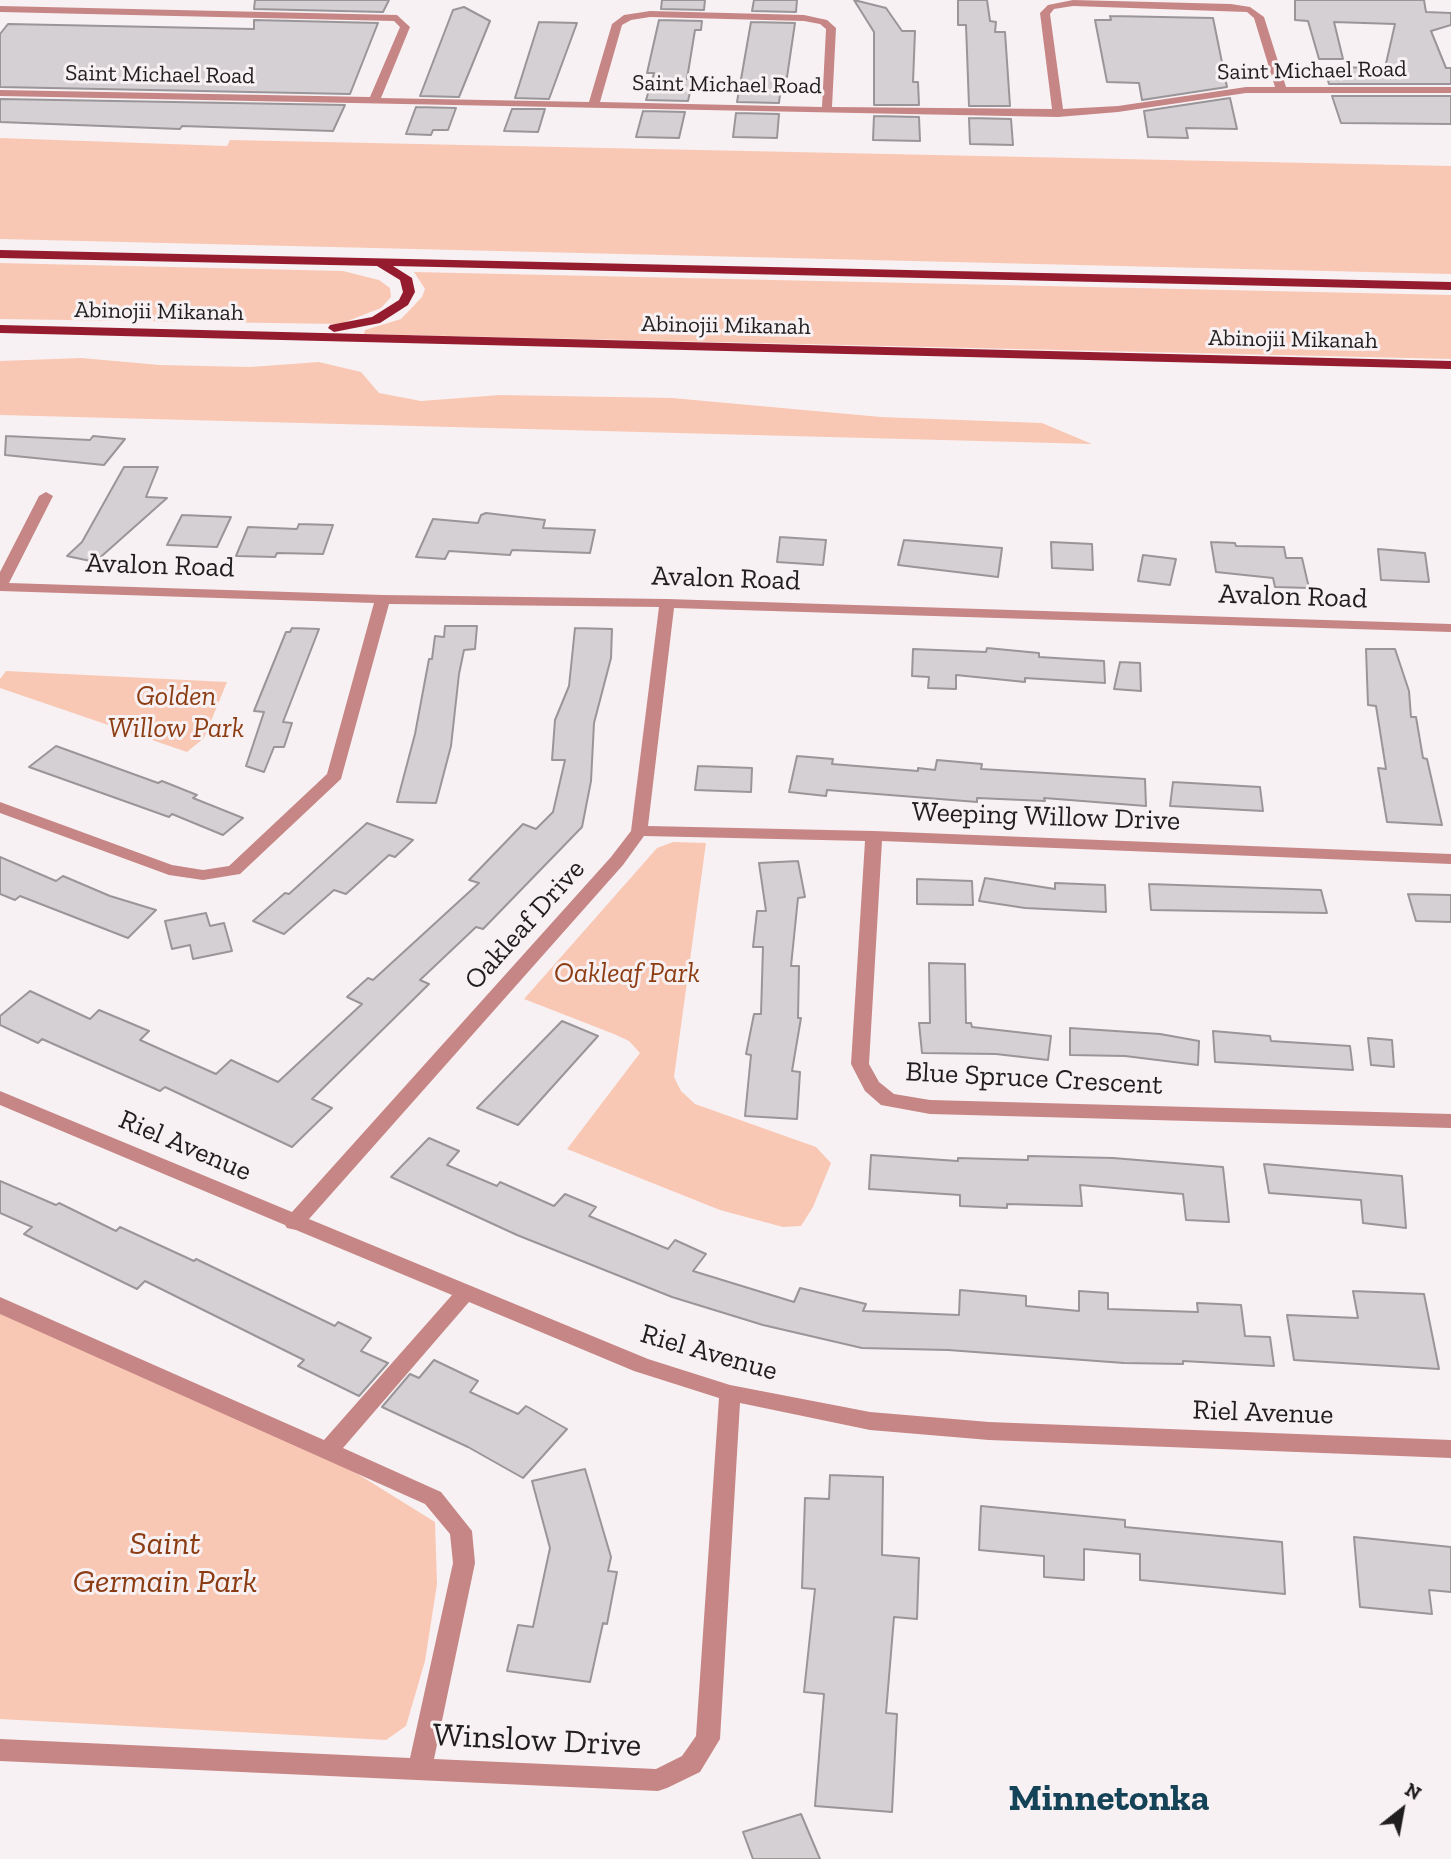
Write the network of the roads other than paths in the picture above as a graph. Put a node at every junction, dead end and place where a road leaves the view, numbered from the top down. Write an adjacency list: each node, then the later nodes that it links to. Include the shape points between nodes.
1 (0, 9): 5 (street, via 397,18 405,27)
2 (1281, 88): 3 (street, Saint Michael Road); 8 (street, Saint Michael Road); 8 (street, via 1259,17 1250,10 1073,3 1051,7 1045,13)
3 (1451, 90)
4 (0, 93): 5 (street, Saint Michael Road)
5 (375, 99): 6 (street, Saint Michael Road)
6 (594, 103): 7 (street, Saint Michael Road); 7 (street, via 617,24 628,17 650,14 823,22 831,28)
7 (827, 108): 8 (street, Saint Michael Road)
8 (1058, 114)
9 (0, 254): 10 (main road, Abinojii Mikanah)
10 (356, 262): 11 (main road, Abinojii Mikanah); 12 (main road, via 400,272 410,292 387,316 355,326)
11 (1451, 286)
12 (2, 330): 13 (main road, Abinojii Mikanah)
13 (1451, 365)
14 (46, 496): 15 (street)
15 (0, 587): 16 (street, Avalon Road)
16 (383, 599): 17 (street, Avalon Road); 19 (street, via 335,776 234,870 203,875 169,870)
17 (667, 603): 18 (street, Avalon Road); 20 (street, Oakleaf Drive)
18 (1451, 628)
19 (0, 807)
20 (639, 831): 21 (street, Weeping Willow Drive); 25 (street, Oakleaf Drive)
21 (874, 836): 22 (street, Weeping Willow Drive); 24 (street, Blue Spruce Crescent, via 860,1064 872,1086 888,1100 930,1107)
22 (1451, 859)
23 (0, 1098): 25 (street, Riel Avenue)
24 (1451, 1121)
25 (294, 1223): 26 (street, Riel Avenue)
26 (466, 1292): 28 (street, Riel Avenue, via 641,1365); 30 (street)
27 (0, 1305): 30 (street)
28 (730, 1393): 29 (street, Riel Avenue, via 870,1421 989,1431); 32 (street, Winslow Drive, via 708,1739 691,1764 658,1780)
29 (1451, 1449)
30 (327, 1452): 32 (street, via 433,1498 461,1531 464,1563)
31 (0, 1749): 32 (street, Winslow Drive)
32 (421, 1769)

